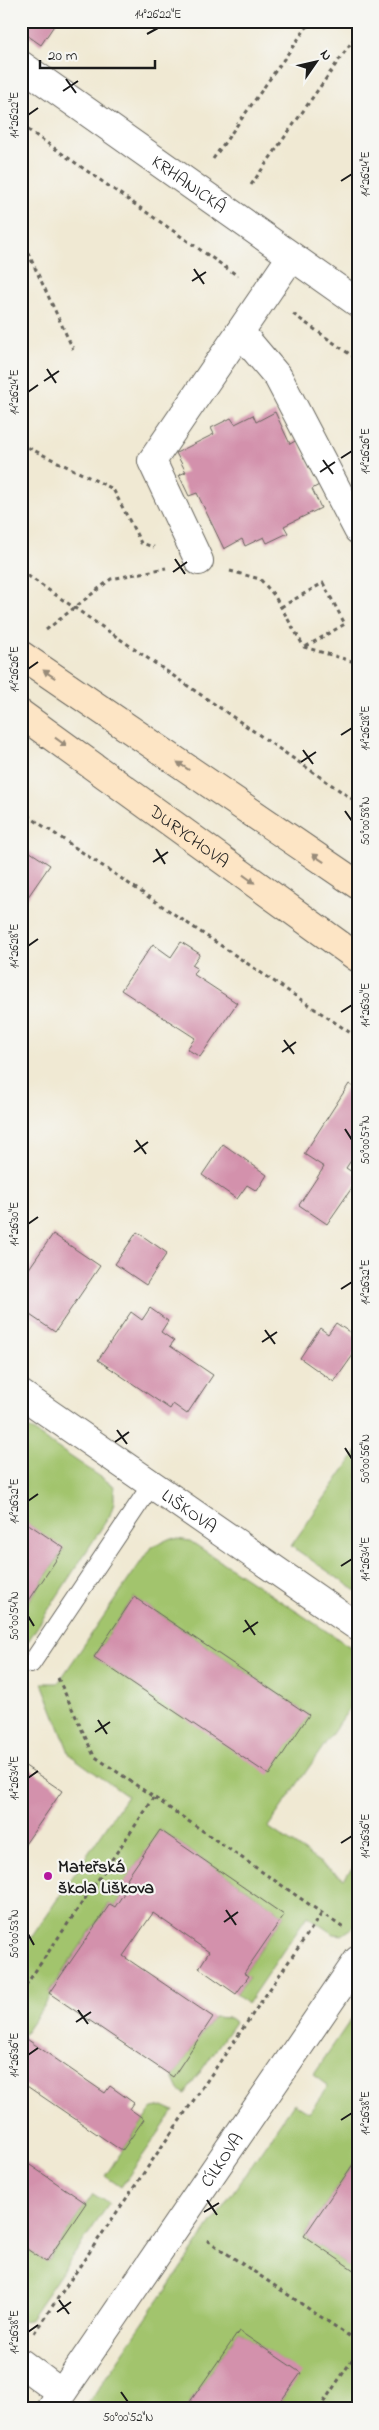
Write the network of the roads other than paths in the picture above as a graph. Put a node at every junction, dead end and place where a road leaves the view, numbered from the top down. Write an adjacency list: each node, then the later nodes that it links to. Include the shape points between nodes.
1 (21, 65): 2 (street, KRHANICKÁ)
2 (291, 257): 3 (street, KRHANICKÁ); 4 (street)
3 (358, 303)
4 (240, 332): 5 (street, via 278,377); 6 (street, via 152,461)
5 (358, 530)
6 (199, 561)
7 (21, 655): 9 (street, one-way to 7)
8 (21, 714): 10 (street, DURYCHOVA, one-way to 10)
9 (358, 885)
10 (358, 958)
11 (21, 1394): 12 (street, LIŠKOVA)
12 (152, 1484): 13 (street, LIŠKOVA); 14 (lane)
13 (358, 1627)
14 (33, 1660)
15 (358, 1960): 17 (street, CÍLKOVA)
16 (26, 2351): 17 (street)
17 (56, 2401)

